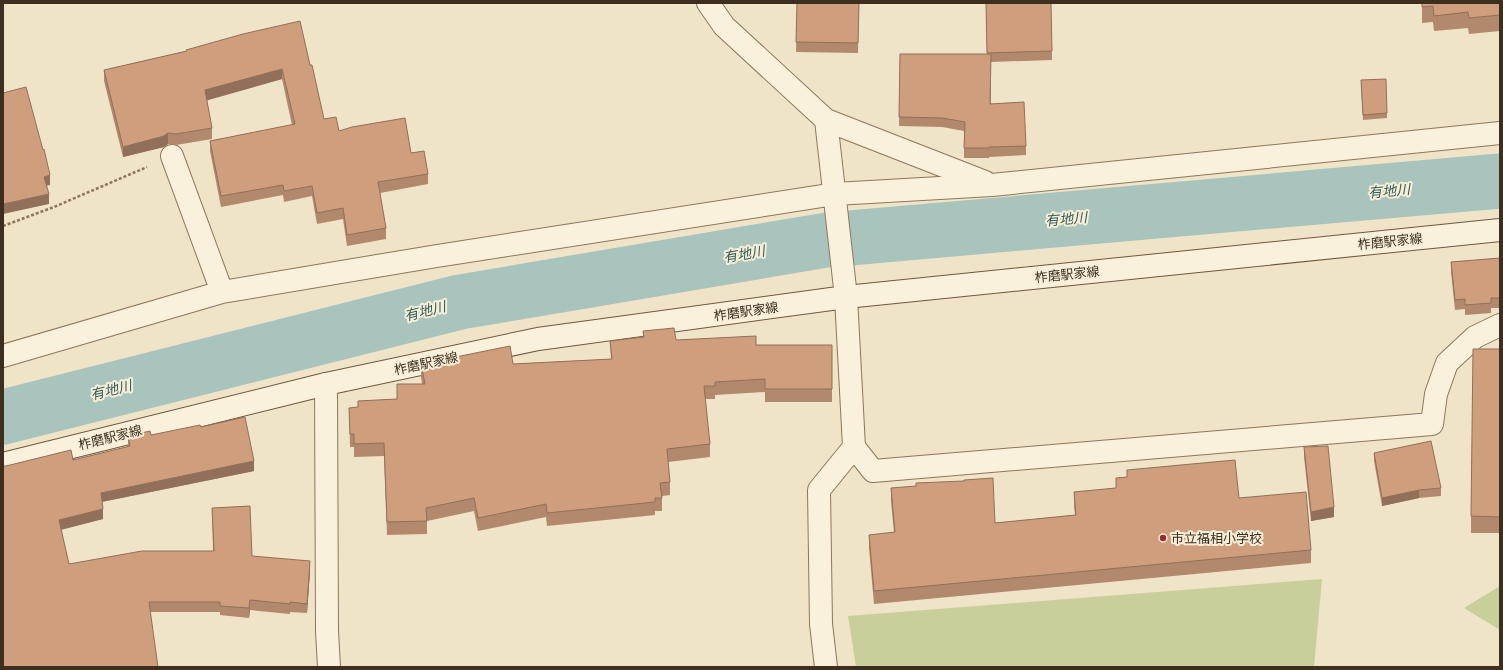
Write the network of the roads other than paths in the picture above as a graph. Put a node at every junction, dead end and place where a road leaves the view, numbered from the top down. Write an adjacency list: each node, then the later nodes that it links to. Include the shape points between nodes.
1 (708, 3): 2 (street, via 724,26)
2 (826, 120): 5 (street); 6 (street)
3 (1500, 133): 5 (street)
4 (172, 156): 8 (street)
5 (992, 185): 6 (street)
6 (835, 194): 8 (street); 9 (street)
7 (1500, 230): 9 (street, 柞磨駅家線)
8 (222, 292): 11 (street)
9 (846, 297): 12 (street, 柞磨駅家線, via 538,339); 13 (street)
10 (1500, 325): 13 (street, via 1475,337 1447,363 1436,394 1432,424 873,470)
11 (3, 356)
12 (326, 384): 14 (street, 柞磨駅家線); 15 (street)
13 (854, 447): 16 (street, via 819,490 821,624)
14 (3, 464)
15 (329, 667)
16 (826, 667)

